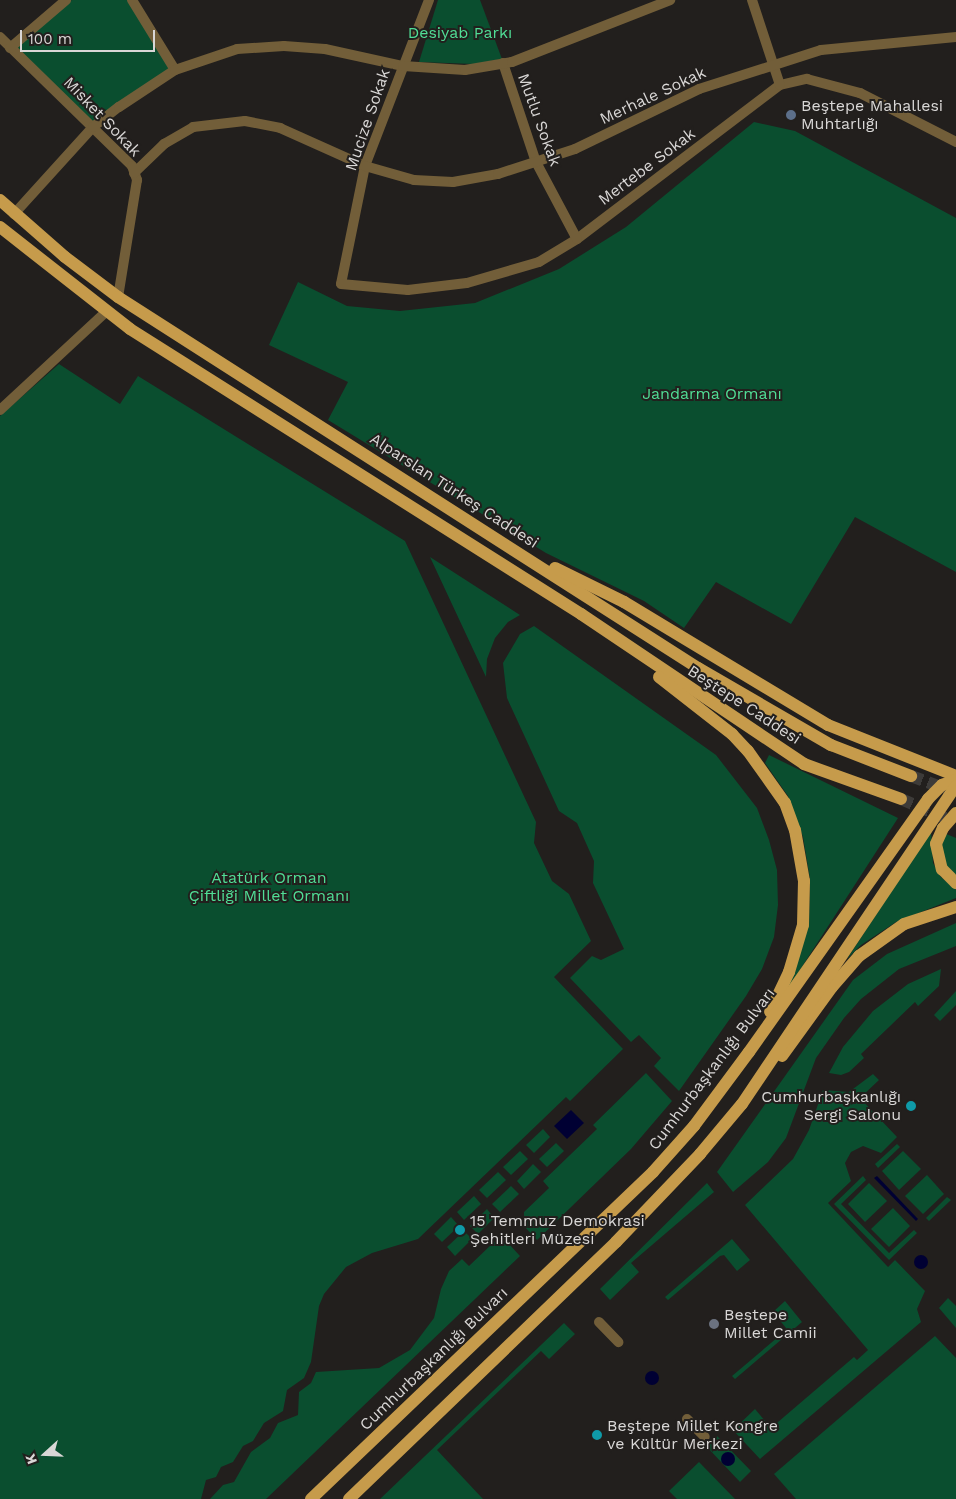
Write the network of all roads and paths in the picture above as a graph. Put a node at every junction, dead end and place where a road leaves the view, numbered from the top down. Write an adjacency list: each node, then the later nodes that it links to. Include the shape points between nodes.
1 (66, 0): 8 (street)
2 (132, 0): 12 (street)
3 (429, 0): 11 (street, Mucize Sokak)
4 (670, 0): 9 (street)
5 (752, 0): 10 (street)
6 (0, 37): 8 (street, Misket Sokak)
7 (956, 37): 10 (street, Merhale Sokak, via 821,50)
8 (10, 48): 14 (street, Misket Sokak)
9 (503, 64): 11 (street, via 466,70); 16 (street, Mutlu Sokak)
10 (772, 65): 13 (street); 16 (street, Merhale Sokak, via 699,89 575,149)
11 (403, 66): 12 (street, via 325,49 284,46 238,49); 17 (street, Mucize Sokak)
12 (175, 70): 14 (street)
13 (780, 85): 15 (street, Mertebe Sokak, via 807,79 860,93); 22 (street, Mertebe Sokak)
14 (93, 126): 18 (street, Misket Sokak); 20 (street)
15 (956, 142)
16 (536, 162): 17 (street, Merhale Sokak, via 498,174 453,182 414,180); 22 (street, Mutlu Sokak)
17 (366, 166): 18 (street, Merhale Sokak, via 280,128 228,122 193,127 164,144); 23 (street, Mucize Sokak)
18 (134, 173): 24 (street, Misket Sokak, via 137,180)
19 (0, 200): 20 (main road, Alparslan Türkeş Caddesi)
20 (14, 214): 24 (main road, Alparslan Türkeş Caddesi)
21 (0, 227): 25 (main road)
22 (577, 239): 23 (street, Mertebe Sokak, via 540,262 467,283 408,290)
23 (341, 284)
24 (118, 297): 27 (main road, Alparslan Türkeş Caddesi)
25 (106, 312): 26 (street); 28 (main road)
26 (0, 410)
27 (513, 549): 29 (main road, Alparslan Türkeş Caddesi, via 698,668 823,741); 30 (main road, via 624,602 828,725)
28 (581, 614): 32 (main road, Beştepe Caddesi, via 804,764); 36 (main road, via 732,734 758,763 785,803 801,855 803,925 789,972)
29 (911, 776)
30 (956, 778): 36 (main road, Cumhurbaşkanlığı Bulvarı, via 942,785 928,799)
31 (956, 786): 37 (main road)
32 (901, 799)
33 (956, 813): 34 (main road, via 942,828 936,844 942,869)
34 (956, 883)
35 (956, 907): 37 (main road, via 904,924 860,956 832,986 770,1074)
36 (749, 1052): 42 (main road, Cumhurbaşkanlığı Bulvarı, via 694,1126 653,1172)
37 (742, 1104): 43 (main road, via 700,1154 616,1242)
38 (600, 1322): 39 (street)
39 (618, 1342)
40 (687, 1419): 41 (street)
41 (705, 1437)
42 (311, 1499)
43 (349, 1499)

